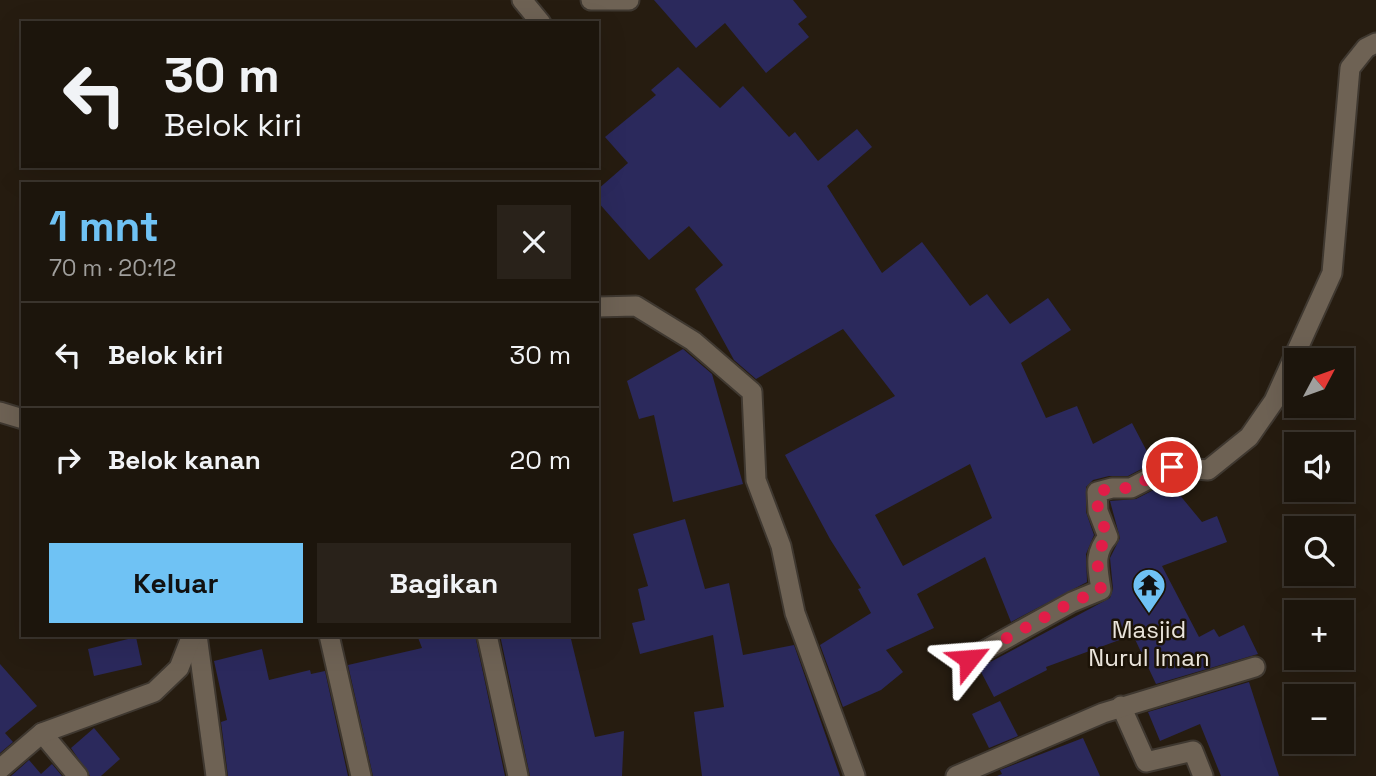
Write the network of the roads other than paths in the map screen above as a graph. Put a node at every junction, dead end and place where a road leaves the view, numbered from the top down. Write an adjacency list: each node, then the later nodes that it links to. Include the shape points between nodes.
1 (522, 0): 4 (street)
2 (591, 0): 3 (street)
3 (629, 0)
4 (539, 21)
5 (1376, 43): 13 (street, via 1350,68 1332,273 1274,401 1249,437 1208,470 1172,467 1130,488 1097,492 1098,511 1108,537 1096,557 1101,590)
6 (599, 307): 22 (street, via 636,306 693,341 752,392 756,480 780,546 795,613)
7 (0, 412): 8 (street)
8 (21, 418)
9 (194, 637): 16 (street, via 179,668 154,692)
10 (195, 637): 19 (street)
11 (329, 637): 20 (street)
12 (487, 637): 21 (street)
13 (969, 659)
14 (1255, 667): 15 (street)
15 (1121, 706): 23 (street); 24 (street, via 1146,762 1193,751)
16 (42, 733): 17 (street); 18 (street)
17 (0, 769)
18 (78, 776)
19 (216, 776)
20 (361, 776)
21 (518, 776)
22 (855, 776)
23 (956, 776)
24 (1203, 776)

